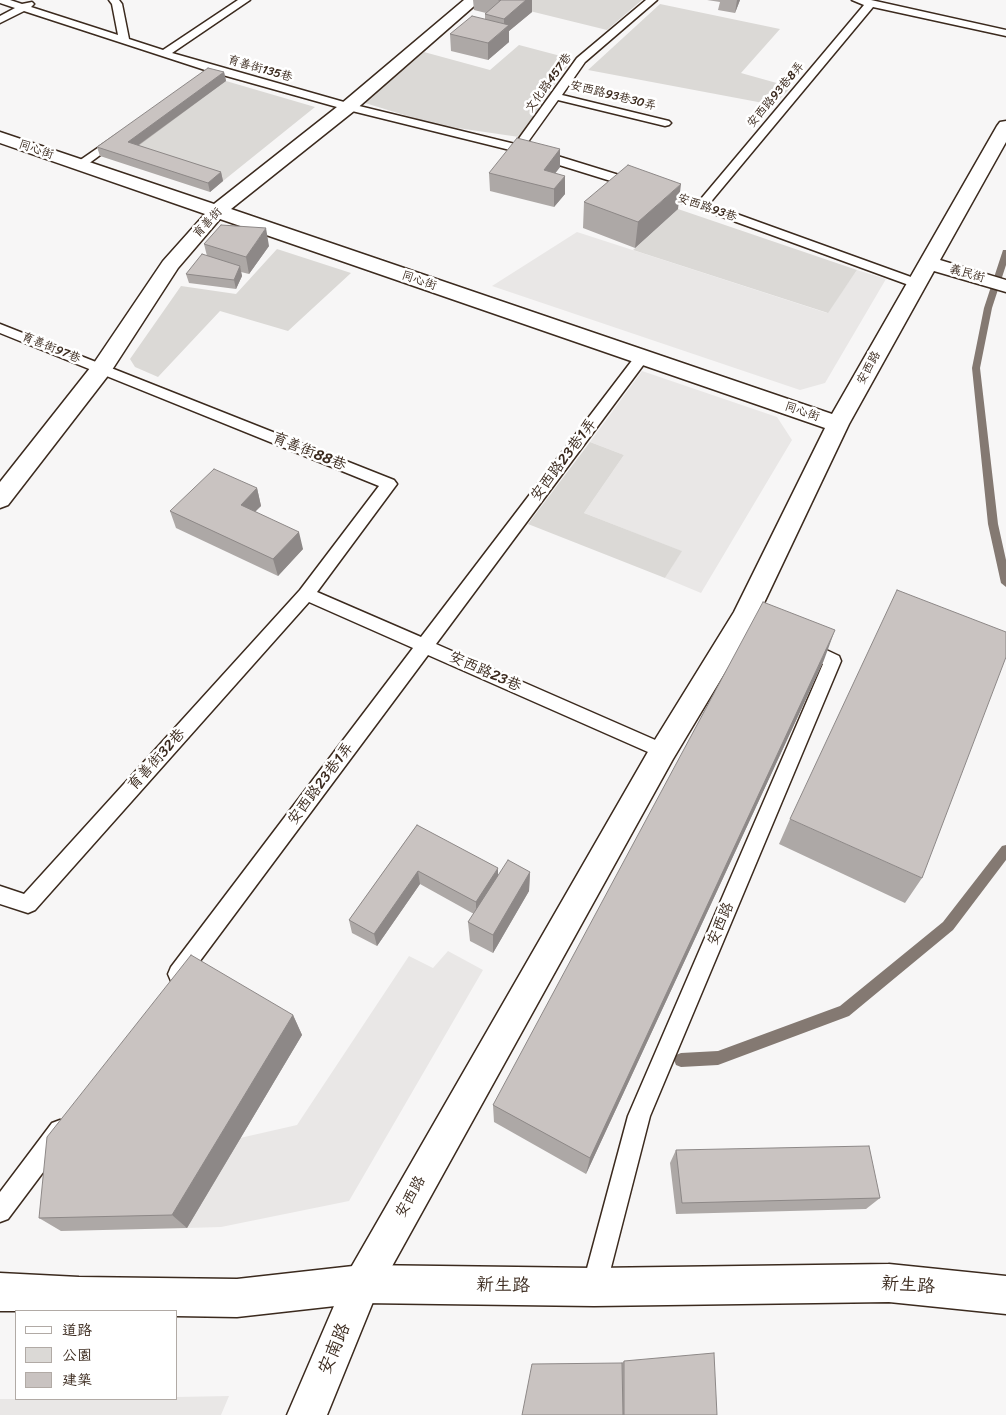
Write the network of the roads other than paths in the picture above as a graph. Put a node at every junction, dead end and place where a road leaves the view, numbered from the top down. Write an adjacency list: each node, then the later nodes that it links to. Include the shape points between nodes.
1 (0, 0): 9 (lane, 育善街135巷)
2 (36, 0): 9 (lane)
3 (114, 0): 12 (lane)
4 (245, 0): 13 (lane)
5 (473, 0): 17 (street, 育善街)
6 (652, 0): 16 (lane, 文化路457巷, via 581,60)
7 (857, 0): 8 (lane)
8 (871, 3): 11 (lane); 24 (lane, 安西路93巷8弄)
9 (23, 7): 10 (lane); 12 (lane, 育善街135巷)
10 (0, 20)
11 (1006, 33)
12 (124, 40): 13 (lane, 育善街135巷)
13 (165, 54): 14 (lane, 育善街135巷)
14 (209, 68): 15 (lane); 17 (lane, 育善街135巷)
15 (194, 79)
16 (554, 96): 18 (lane, 安西路93巷30弄); 22 (lane, 文化路457巷)
17 (348, 107): 22 (lane, 安西路93巷); 25 (street, 育善街)
18 (665, 123)
19 (1006, 126): 26 (street, 安西路)
20 (126, 130): 23 (lane)
21 (1, 139): 23 (street, 同心街)
22 (518, 148): 24 (lane, 安西路93巷)
23 (80, 165): 25 (street, 同心街)
24 (702, 205): 26 (lane, 安西路93巷)
25 (217, 212): 29 (street, 同心街); 30 (street, 育善街, via 170,265)
26 (922, 274): 27 (street, 義民街); 31 (street, 安西路)
27 (997, 283)
28 (0, 328): 30 (lane, 育善街97巷)
29 (642, 357): 31 (street, 同心街); 35 (lane, 安西路23巷1弄)
30 (102, 368): 32 (street, 育善街); 33 (lane, 育善街88巷, via 389,484)
31 (838, 424): 36 (street, 安西路, via 754,621)
32 (0, 500)
33 (306, 594): 35 (lane, 安西路23巷); 37 (lane, 育善街32巷, via 28,904)
34 (789, 639): 42 (lane, 安西路, via 833,661 638,1116)
35 (425, 646): 36 (lane, 安西路23巷); 38 (lane, 安西路23巷1弄)
36 (663, 750): 41 (street, 安西路)
37 (0, 895)
38 (168, 988)
39 (72, 1115): 40 (lane)
40 (0, 1211)
41 (362, 1284): 42 (street, 新生路); 43 (street, 新生路, via 237,1298); 45 (street, 安南路)
42 (594, 1287): 44 (street, 新生路, via 889,1283)
43 (0, 1292)
44 (1006, 1295)
45 (307, 1415)

